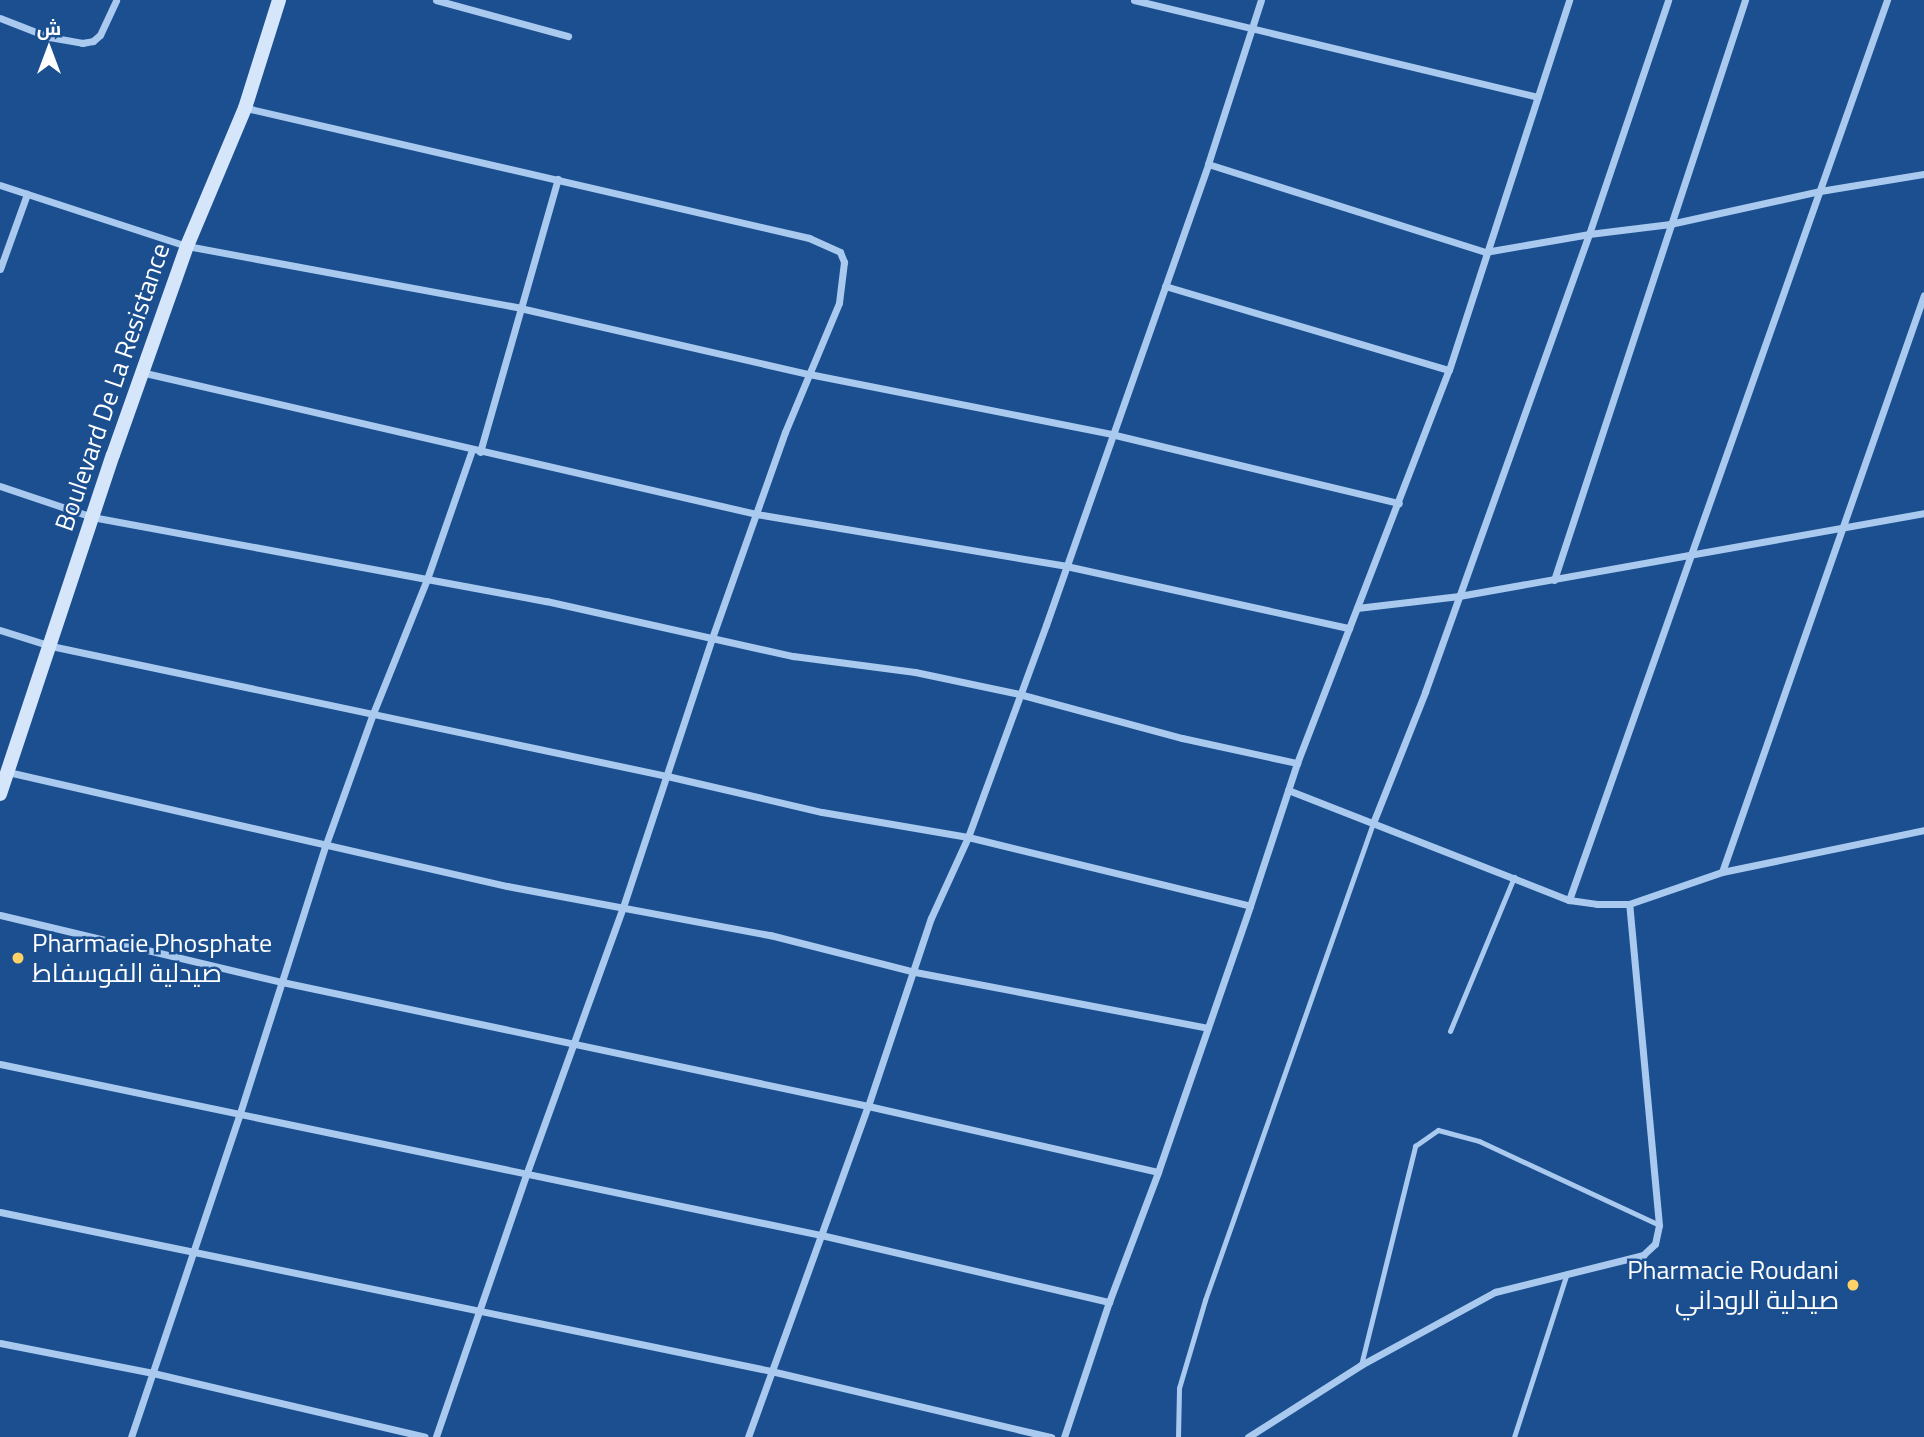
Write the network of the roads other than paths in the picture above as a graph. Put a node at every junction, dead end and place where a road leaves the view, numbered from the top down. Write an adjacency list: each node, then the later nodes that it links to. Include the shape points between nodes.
1 (116, 0): 10 (street, via 100,35 82,43 49,37)
2 (279, 0): 14 (street, Boulevard De La Resistance)
3 (436, 0): 12 (street)
4 (1134, 0): 11 (street)
5 (1261, 0): 11 (street)
6 (1569, 0): 13 (street)
7 (1668, 0): 22 (street)
8 (1745, 0): 21 (street)
9 (1887, 0): 19 (street)
10 (0, 18)
11 (1252, 27): 13 (street); 15 (street)
12 (568, 36)
13 (1537, 97): 24 (street)
14 (245, 108): 17 (street); 23 (street, Boulevard De La Resistance)
15 (1208, 164): 24 (street); 26 (street)
16 (1924, 174): 19 (street)
17 (558, 179): 28 (street); 31 (street, via 809,238 840,252 843,288)
18 (0, 185): 20 (street)
19 (1820, 191): 21 (street); 40 (street)
20 (27, 194): 23 (street); 25 (street)
21 (1670, 224): 22 (street); 43 (street)
22 (1589, 234): 24 (street); 44 (street)
23 (187, 246): 28 (street); 30 (street, Boulevard De La Resistance)
24 (1485, 252): 29 (street)
25 (0, 269)
26 (1165, 286): 29 (street); 32 (street)
27 (1924, 295): 39 (street)
28 (520, 308): 31 (street); 33 (street)
29 (1449, 370): 35 (street)
30 (145, 373): 33 (street); 38 (street, Boulevard De La Resistance)
31 (809, 374): 32 (street); 37 (street)
32 (1111, 434): 35 (street); 41 (street)
33 (476, 451): 37 (street); 42 (street)
34 (0, 486): 38 (street)
35 (1399, 503): 45 (street)
36 (1924, 513): 39 (street)
37 (756, 514): 41 (street); 48 (street)
38 (92, 517): 42 (street); 49 (street, Boulevard De La Resistance)
39 (1842, 529): 40 (street); 61 (street)
40 (1690, 554): 43 (street); 63 (street)
41 (1066, 566): 46 (street); 50 (street)
42 (427, 579): 48 (street); 51 (street)
43 (1554, 580): 44 (street)
44 (1458, 596): 45 (street); 57 (street)
45 (1357, 608): 46 (street)
46 (1349, 628): 52 (street)
47 (0, 630): 49 (street)
48 (712, 638): 50 (street); 54 (street)
49 (51, 646): 51 (street); 53 (street, Boulevard De La Resistance)
50 (1019, 694): 52 (street); 59 (street)
51 (372, 716): 54 (street); 60 (street)
52 (1297, 763): 55 (street)
53 (8, 772): 56 (street, Boulevard De La Resistance); 60 (street)
54 (667, 776): 59 (street, via 822,812); 66 (street)
55 (1287, 790): 57 (street); 65 (street)
56 (0, 794)
57 (1373, 823): 62 (street); 95 (lane, via 1205,1300 1180,1388)
58 (1924, 830): 61 (street)
59 (968, 837): 65 (street); 68 (street, via 932,918)
60 (326, 844): 66 (street, via 507,886); 69 (street)
61 (1722, 872): 64 (street)
62 (1514, 877): 63 (street); 71 (lane)
63 (1569, 900): 64 (street)
64 (1629, 904): 79 (street)
65 (1250, 906): 70 (street)
66 (623, 907): 68 (street, via 770,935); 72 (street)
67 (0, 915): 69 (street)
68 (915, 972): 70 (street); 74 (street)
69 (282, 982): 72 (street); 75 (street)
70 (1208, 1028): 76 (street)
71 (1450, 1031)
72 (574, 1043): 74 (street); 77 (street)
73 (0, 1064): 75 (street)
74 (869, 1106): 76 (street); 80 (street)
75 (240, 1116): 77 (street); 81 (street)
76 (1158, 1172): 83 (street)
77 (526, 1175): 80 (street); 84 (street)
78 (0, 1212): 81 (street)
79 (1659, 1225): 82 (street, via 1655,1244 1643,1255); 86 (lane, via 1479,1141 1438,1130 1415,1146)
80 (821, 1235): 83 (street); 87 (street)
81 (192, 1252): 84 (street); 88 (street)
82 (1567, 1273): 86 (street, via 1495,1292); 97 (lane)
83 (1109, 1302): 94 (street)
84 (478, 1311): 87 (street); 91 (street)
85 (0, 1343): 88 (street)
86 (1361, 1365): 96 (street)
87 (771, 1371): 92 (street); 93 (street)
88 (153, 1373): 89 (street); 90 (street)
89 (131, 1437)
90 (425, 1437)
91 (436, 1437)
92 (748, 1437)
93 (1051, 1437)
94 (1064, 1437)
95 (1178, 1437)
96 (1248, 1437)
97 (1514, 1437)

